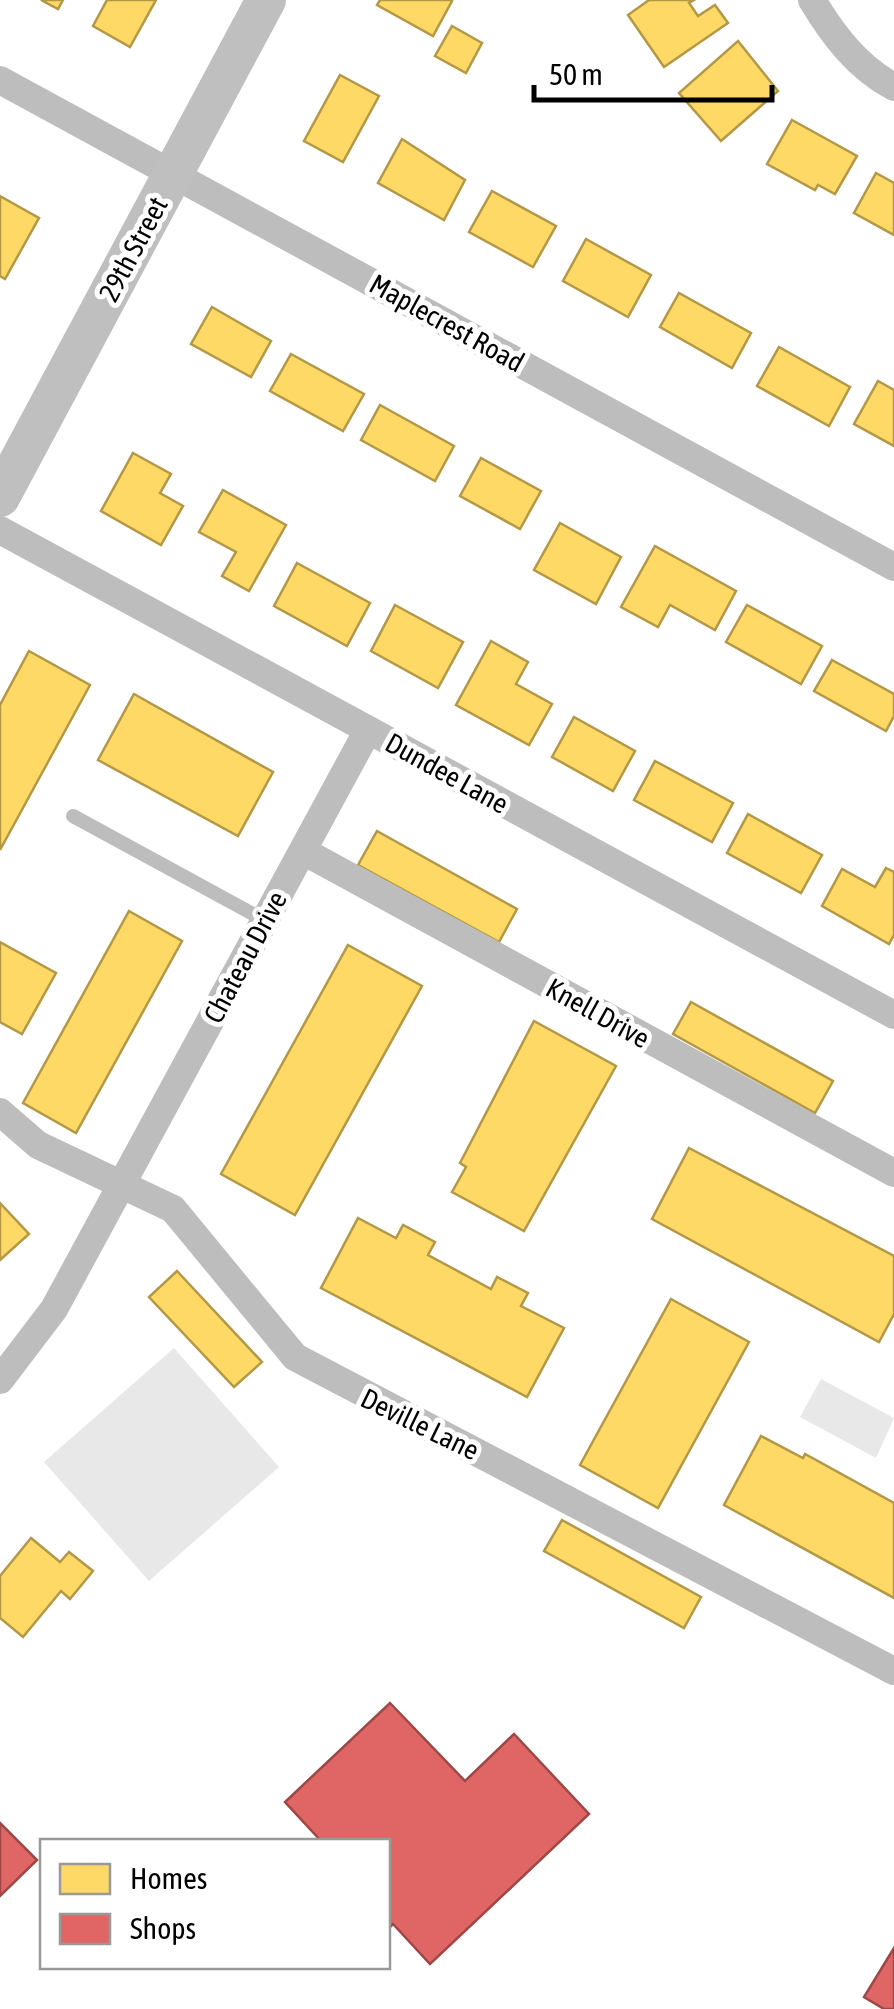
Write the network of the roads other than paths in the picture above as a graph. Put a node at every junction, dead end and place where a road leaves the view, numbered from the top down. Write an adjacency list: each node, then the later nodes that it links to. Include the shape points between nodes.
1 (266, 0): 5 (street, 29th Street)
2 (812, 0): 4 (street, via 868,73)
3 (0, 80): 5 (street, Maplecrest Road)
4 (894, 87)
5 (173, 174): 6 (street, 29th Street); 8 (street, Maplecrest Road)
6 (0, 497)
7 (0, 530): 9 (street, Dundee Lane)
8 (894, 567)
9 (368, 730): 11 (street, Chateau Drive); 13 (street, Dundee Lane)
10 (73, 816): 12 (lane)
11 (303, 852): 12 (street, Chateau Drive); 15 (street, Knell Drive)
12 (264, 920): 16 (street, Chateau Drive)
13 (894, 1015)
14 (0, 1112): 16 (street, Deville Lane, via 38,1145)
15 (894, 1173)
16 (124, 1186): 17 (street, Chateau Drive, via 54,1309); 18 (street, Deville Lane, via 173,1209 295,1357)
17 (0, 1380)
18 (894, 1670)

